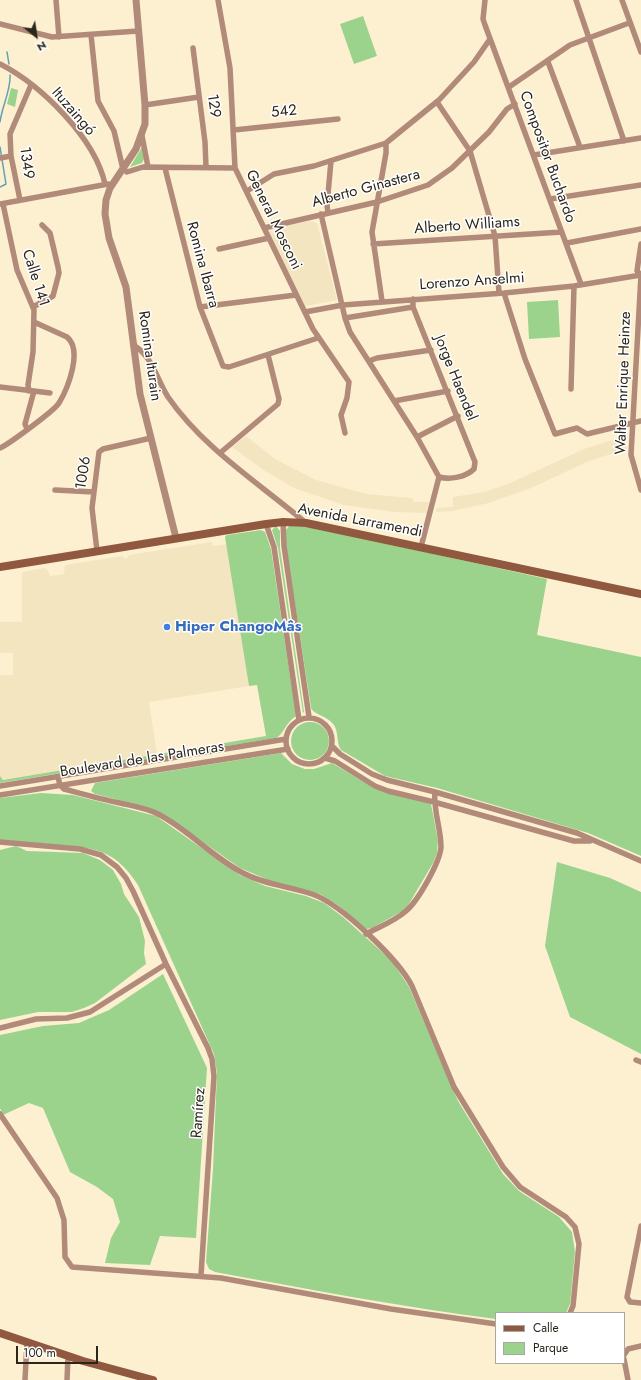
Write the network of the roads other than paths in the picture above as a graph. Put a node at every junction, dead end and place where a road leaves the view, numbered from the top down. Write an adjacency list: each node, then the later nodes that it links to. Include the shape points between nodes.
1 (56, 0): 11 (street)
2 (136, 0): 9 (street)
3 (218, 0): 25 (street, General Mosconi, via 230,68)
4 (486, 0): 13 (street, Compositor Buchardo, via 483,19)
5 (576, 0): 12 (street)
6 (622, 0): 7 (street)
7 (629, 23): 12 (street); 15 (street)
8 (0, 24): 11 (street)
9 (138, 32): 10 (street); 23 (street)
10 (91, 35): 11 (street); 40 (street, via 98,101 112,126)
11 (59, 37)
12 (588, 37): 16 (street, via 570,45); 28 (street)
13 (490, 39): 19 (street, Compositor Buchardo); 21 (street, via 474,62)
14 (193, 48): 20 (street, 129)
15 (641, 52)
16 (548, 62): 19 (street); 30 (street)
17 (0, 64): 18 (street, Ituzaingó)
18 (31, 85): 33 (street, 1349, via 11,131); 42 (street, Ituzaingó, via 76,130 96,161)
19 (509, 87): 22 (street, Compositor Buchardo)
20 (200, 97): 23 (street); 38 (street, 129, via 206,142)
21 (437, 102): 29 (street); 31 (street)
22 (515, 104): 31 (street, Alberto Ginastera, via 506,109 489,132); 32 (street, Compositor Buchardo)
23 (145, 105): 26 (street)
24 (338, 119): 25 (street, 542)
25 (234, 130): 39 (street, General Mosconi)
26 (142, 136): 36 (street); 40 (street, Romina Iturain)
27 (641, 138): 28 (street)
28 (624, 141): 30 (street)
29 (386, 143): 35 (street); 47 (street)
30 (580, 147): 32 (street)
31 (470, 151): 47 (street, Alberto Ginastera, via 428,185); 55 (street)
32 (534, 155): 45 (street, Compositor Buchardo)
33 (12, 156): 34 (street); 46 (street, 1349)
34 (2, 158)
35 (331, 161): 44 (street, via 274,174); 49 (street, via 326,205)
36 (148, 167): 37 (street); 40 (street, via 138,167 127,172)
37 (165, 168): 38 (street); 70 (street, Romina Ibarra)
38 (206, 168): 39 (street)
39 (235, 168): 44 (street, General Mosconi)
40 (123, 169): 41 (street, Romina Iturain)
41 (114, 181): 42 (street); 76 (street, Romina Iturain, via 106,200 106,222 126,287)
42 (105, 184): 46 (street)
43 (641, 184): 45 (street)
44 (247, 191): 52 (street, General Mosconi)
45 (550, 199): 54 (street, Compositor Buchardo)
46 (20, 200): 48 (street)
47 (377, 202): 49 (street, Alberto Ginastera); 58 (street, via 372,232)
48 (2, 204): 69 (street, Calle 141, via 16,270)
49 (328, 213): 50 (street, Alberto Ginastera)
50 (321, 214): 52 (street, Alberto Ginastera); 68 (street)
51 (42, 225): 69 (street, via 50,233 59,273 53,296)
52 (264, 228): 56 (street, General Mosconi)
53 (641, 229): 57 (street)
54 (562, 232): 55 (street, Alberto Williams); 57 (street, Compositor Buchardo)
55 (495, 236): 58 (street, Alberto Williams); 64 (street)
56 (269, 238): 60 (street); 65 (street, General Mosconi)
57 (567, 243): 62 (street, Compositor Buchardo)
58 (373, 244): 67 (street)
59 (641, 244): 61 (street, Walter Enrique Heinze, via 638,272)
60 (219, 249)
61 (641, 275): 62 (street, Lorenzo Anselmi); 88 (street, Walter Enrique Heinze)
62 (581, 284): 63 (street, Lorenzo Anselmi)
63 (574, 286): 64 (street, Lorenzo Anselmi); 81 (street)
64 (501, 293): 66 (street, Lorenzo Anselmi); 88 (street, via 555,434 576,428 587,434)
65 (296, 295): 70 (street); 72 (street, General Mosconi)
66 (413, 299): 67 (street, Lorenzo Anselmi); 71 (street, Jorge Haendel)
67 (382, 301): 68 (street, Lorenzo Anselmi)
68 (343, 305): 72 (street, Lorenzo Anselmi); 73 (street)
69 (33, 307): 74 (street, Calle 141)
70 (200, 307): 78 (street, Romina Ibarra, via 223,366 229,367)
71 (413, 307): 73 (street); 77 (street, Jorge Haendel)
72 (305, 312): 75 (street, General Mosconi)
73 (345, 318): 79 (street, via 350,332)
74 (34, 322): 82 (street, via 28,385); 89 (street, Calle 141, via 69,338 75,358 72,373 59,403)
75 (318, 338): 78 (street); 90 (street, General Mosconi, via 349,382 348,398 341,415)
76 (133, 345): 92 (street, Romina Iturain, via 140,394); 94 (street, via 144,352 173,404)
77 (431, 350): 79 (street); 83 (street, Jorge Haendel)
78 (268, 355): 94 (street, via 278,404)
79 (369, 361): 85 (street)
80 (0, 386): 82 (street)
81 (570, 389)
82 (32, 391): 84 (street); 89 (street, via 25,424)
83 (448, 391): 85 (street); 86 (street, Jorge Haendel)
84 (50, 393)
85 (394, 401): 91 (street)
86 (458, 416): 91 (street); 95 (street, Jorge Haendel, via 475,466 471,472 449,479)
87 (641, 421): 88 (street)
88 (633, 422): 97 (street, Walter Enrique Heinze, via 631,455)
89 (27, 429): 93 (street, Calle 141, via 11,443)
90 (346, 432)
91 (417, 437): 95 (street)
92 (151, 438): 98 (street, 1006, via 100,451); 102 (street, Romina Iturain)
93 (0, 448)
94 (220, 453): 100 (street)
95 (439, 477): 103 (street)
96 (55, 490): 98 (street)
97 (641, 490)
98 (94, 492): 104 (street, 1006, via 92,515)
99 (283, 522): 100 (main road, Avenida Larramendi); 101 (main road, Avenida Larramendi); 107 (street, via 284,546)
100 (306, 523): 103 (main road, Avenida Larramendi)
101 (266, 524): 102 (main road, Avenida Larramendi); 108 (street, via 274,547)
102 (176, 538): 104 (main road, Avenida Larramendi)
103 (421, 547): 106 (main road, Avenida Larramendi)
104 (97, 551): 105 (main road, Avenida Larramendi)
105 (0, 567)
106 (641, 594)
107 (309, 718): 108 (street); 110 (street, via 317,719 326,725 332,735)
108 (300, 720): 109 (street, via 291,727)
109 (286, 739): 111 (street); 113 (street, Boulevard de las Palmeras)
110 (332, 746): 112 (street); 116 (street, via 340,754 379,777)
111 (288, 749): 112 (street, via 294,758 304,763 315,763); 114 (street, Boulevard de las Palmeras)
112 (325, 758): 118 (street, via 335,761 381,788)
113 (58, 777): 114 (street); 115 (street, Boulevard de las Palmeras)
114 (60, 785): 117 (street, Boulevard de las Palmeras); 122 (street, via 64,789 157,814 242,873 263,882 324,899)
115 (0, 786)
116 (435, 792): 118 (street); 119 (street, via 577,833)
117 (0, 795)
118 (434, 802): 119 (street, via 574,841); 122 (street, via 441,845 438,861 415,901 406,911)
119 (592, 841): 121 (street)
120 (0, 842): 123 (street, Ramírez, via 80,849 110,861 130,884)
121 (641, 861)
122 (366, 934): 130 (street, via 396,961 409,979 454,1087 503,1167 514,1182 566,1217 575,1227 579,1244)
123 (166, 964): 124 (street, via 90,1012 67,1018 36,1019); 128 (street, Ramírez, via 208,1048 214,1071)
124 (0, 1028)
125 (0, 1114): 128 (street, via 57,1198 64,1220 65,1256 72,1268)
126 (641, 1226): 127 (street)
127 (640, 1244): 129 (street, via 627,1297 630,1302)
128 (201, 1275): 131 (street, via 391,1309)
129 (641, 1302)
130 (570, 1312)
131 (495, 1324)
132 (0, 1333): 133 (main road)
133 (27, 1342): 136 (main road); 139 (street)
134 (641, 1346): 135 (street, via 628,1349)
135 (625, 1354)
136 (68, 1356): 138 (main road); 140 (street)
137 (625, 1364): 142 (street)
138 (128, 1377): 141 (main road)
139 (25, 1380)
140 (67, 1380)
141 (153, 1380)
142 (628, 1380)

